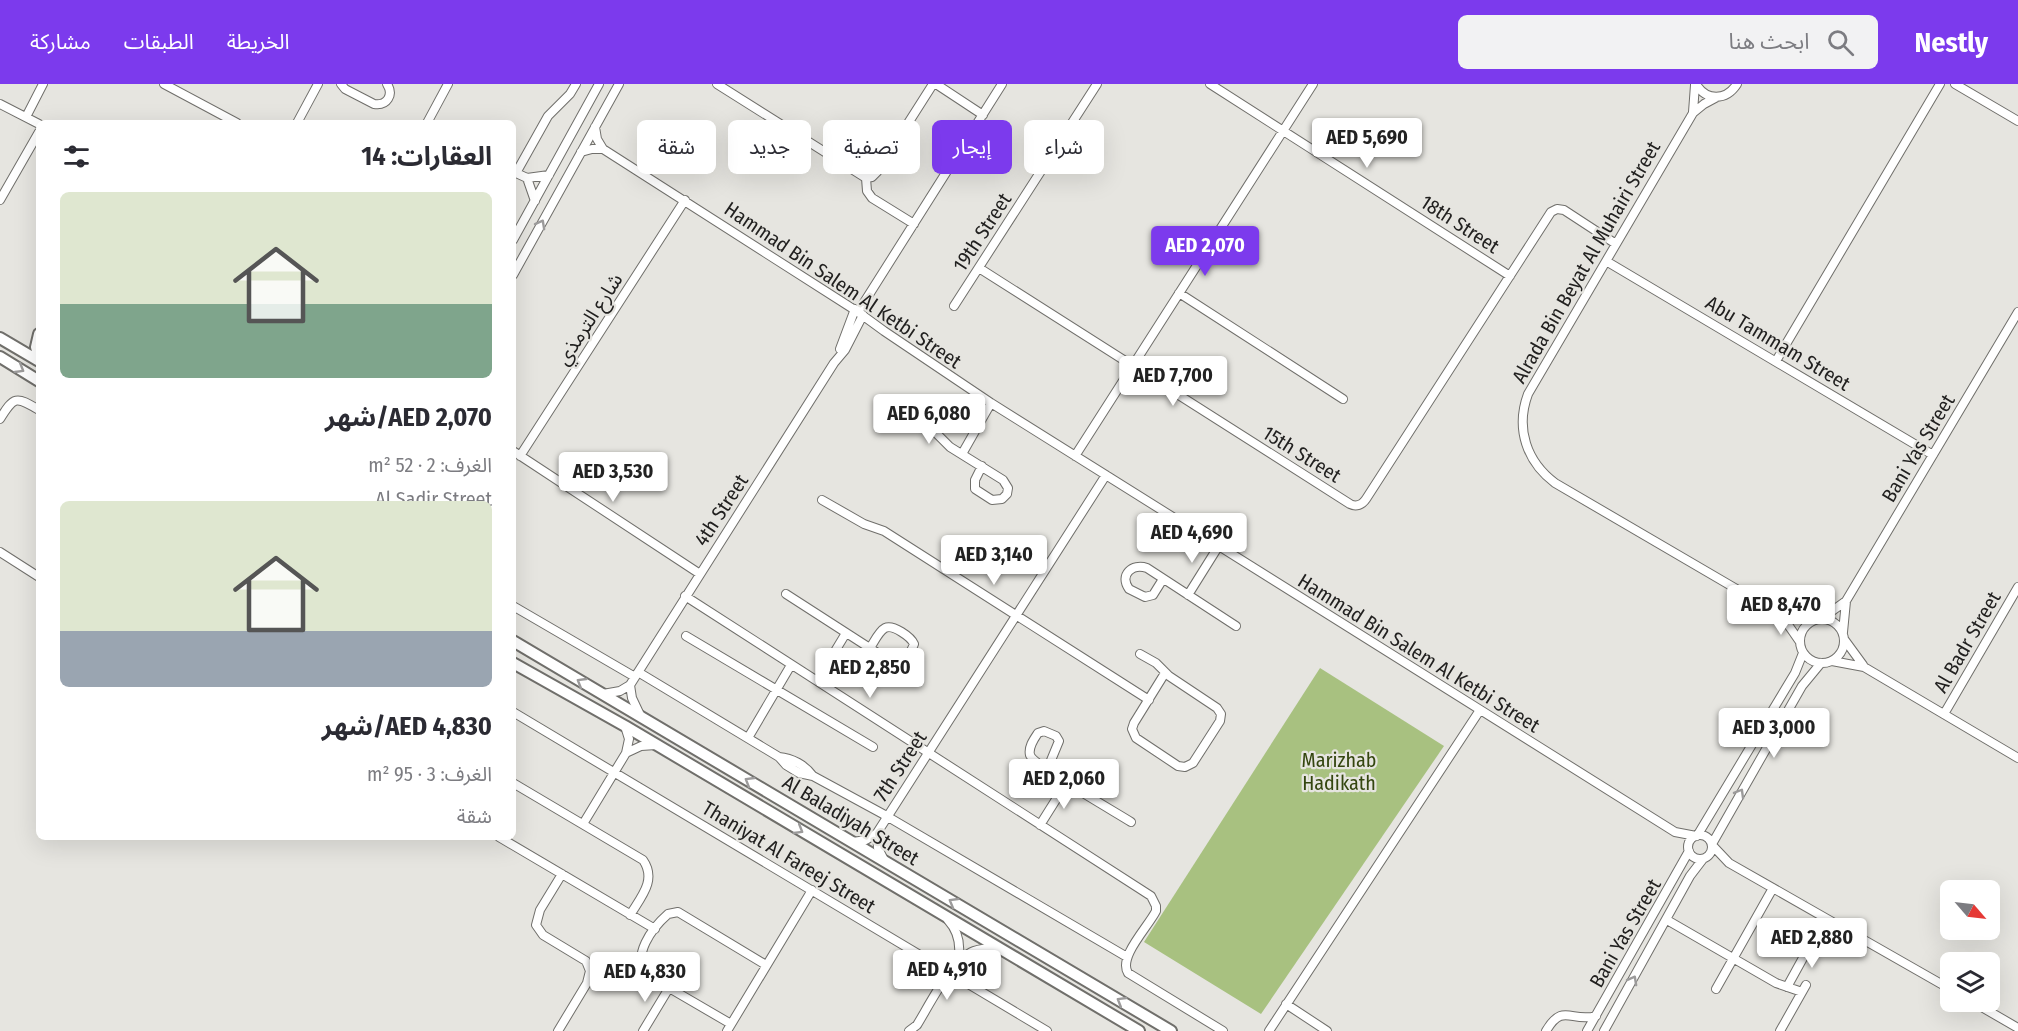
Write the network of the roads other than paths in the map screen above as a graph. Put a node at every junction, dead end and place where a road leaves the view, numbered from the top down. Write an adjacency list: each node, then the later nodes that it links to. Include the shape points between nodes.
1 (43, 84): 24 (street)
2 (164, 84): 25 (street)
3 (318, 84): 26 (street)
4 (341, 84): 5 (street, via 379,105 390,96)
5 (387, 84)
6 (448, 84): 27 (street)
7 (576, 84): 35 (street, via 548,116)
8 (599, 84): 37 (street)
9 (619, 84): 30 (street)
10 (717, 84): 39 (street)
11 (934, 84): 23 (street); 39 (street, via 877,172)
12 (1002, 84): 23 (street, 4th Street)
13 (1097, 84): 47 (street, 19th Street)
14 (1210, 84): 31 (street, 18th Street)
15 (1313, 84): 31 (street)
16 (1695, 84): 20 (street, via 1706,95); 22 (street, Alrada Bin Beyat Al Muhairi Street)
17 (1737, 84): 20 (street, Alrada Bin Beyat Al Muhairi Street, via 1728,95)
18 (1940, 84): 57 (street)
19 (1955, 84): 28 (street)
20 (1717, 97): 22 (street, Alrada Bin Beyat Al Muhairi Street)
21 (0, 104): 24 (street)
22 (1693, 114): 45 (street, Alrada Bin Beyat Al Muhairi Street)
23 (983, 115): 43 (street, 4th Street)
24 (26, 117): 29 (street)
25 (231, 120)
26 (299, 120)
27 (429, 120)
28 (2018, 121)
29 (36, 122)
30 (595, 127): 33 (street); 34 (street)
31 (1283, 131): 49 (street, 18th Street); 50 (street)
32 (36, 137): 40 (street)
33 (603, 149): 34 (street); 41 (street, Hammad Bin Salem Al Ketbi Street)
34 (581, 152): 48 (street, one-way to 34)
35 (516, 170)
36 (516, 172): 38 (street)
37 (549, 175): 38 (street); 42 (street)
38 (527, 178): 42 (street)
39 (866, 178): 43 (street, via 872,198)
40 (0, 200)
41 (686, 200): 52 (street, Hammad Bin Salem Al Ketbi Street); 65 (street, شارع الترمذي)
42 (535, 201): 44 (street)
43 (914, 224): 52 (street, 4th Street)
44 (516, 235)
45 (1616, 244): 46 (street, Alrada Bin Beyat Al Muhairi Street); 49 (street, via 1567,211 1557,209 1549,214)
46 (1606, 261): 57 (street, Abu Tammam Street); 84 (street, Alrada Bin Beyat Al Muhairi Street, via 1528,394 1522,421 1531,457 1555,483)
47 (978, 268): 51 (street, 19th Street); 58 (street, 15th Street)
48 (516, 270)
49 (1509, 276): 58 (street, 15th Street, via 1359,505 1350,504)
50 (1179, 293): 58 (street); 60 (street)
51 (954, 306)
52 (859, 312): 61 (street, Hammad Bin Salem Al Ketbi Street); 74 (street, 4th Street, via 840,354)
53 (2018, 312): 67 (street, Bani Yas Street)
54 (0, 338): 56 (main road)
55 (0, 357): 59 (main road, one-way to 59)
56 (36, 357)
57 (1776, 361): 67 (street, Abu Tammam Street)
58 (1132, 366): 68 (street)
59 (36, 379)
60 (1343, 399)
61 (991, 403): 66 (street); 68 (street, Hammad Bin Salem Al Ketbi Street)
62 (36, 408): 64 (street, via 18,399)
63 (899, 408): 66 (street, via 929,426 945,444)
64 (0, 420)
65 (517, 454): 74 (street)
66 (962, 454): 69 (street)
67 (1933, 455): 81 (street, Bani Yas Street)
68 (1075, 456): 70 (street, Hammad Bin Salem Al Ketbi Street)
69 (982, 466): 69 (street, via 1005,482 1008,491 1002,499 992,500 975,489)
70 (1106, 475): 72 (street, Hammad Bin Salem Al Ketbi Street); 83 (street, 7th Street)
71 (822, 500): 83 (street, via 884,531)
72 (1218, 547): 79 (street); 107 (street, Hammad Bin Salem Al Ketbi Street)
73 (0, 552): 75 (street)
74 (700, 574): 80 (street, 4th Street)
75 (36, 575)
76 (1163, 579): 76 (street, via 1140,566 1129,570 1125,579 1129,589 1145,597 1153,595); 79 (street)
77 (2018, 587): 109 (street, Al Badr Street)
78 (786, 594): 87 (street)
79 (1188, 595): 86 (street)
80 (685, 596): 98 (street); 101 (street, 4th Street)
81 (1846, 601): 85 (street, Bani Yas Street); 89 (street, Bani Yas Street)
82 (516, 608): 101 (street)
83 (1016, 615): 106 (street); 116 (street, 7th Street)
84 (1781, 615): 85 (street, Alrada Bin Beyat Al Muhairi Street); 90 (street, Alrada Bin Beyat Al Muhairi Street)
85 (1818, 619): 89 (street, via 1837,624); 90 (street, via 1802,631)
86 (1236, 626)
87 (846, 633): 92 (street); 102 (street)
88 (686, 636): 104 (street)
89 (1844, 636): 95 (street, via 1840,654); 99 (street)
90 (1800, 642): 93 (street)
91 (516, 643): 105 (main road, Al Baladiyah Street, one-way to 91)
92 (870, 648): 92 (street, via 899,664 914,644 887,627)
93 (1803, 653): 96 (street); 128 (street, via 1795,674)
94 (1140, 654): 100 (street)
95 (1832, 661): 96 (street); 99 (street)
96 (1821, 663): 131 (street, one-way to 96, via 1802,687)
97 (516, 665): 111 (main road, Al Baladiyah Street)
98 (791, 665): 102 (street); 104 (street)
99 (1864, 666): 109 (street)
100 (1166, 673): 106 (street); 106 (street, via 1221,714 1191,765 1178,766 1134,735 1132,726)
101 (637, 675): 103 (street, 4th Street); 112 (street)
102 (817, 681): 116 (street)
103 (630, 685): 105 (street); 110 (street)
104 (777, 690): 112 (street); 114 (street)
105 (603, 694): 110 (main road, Al Baladiyah Street)
106 (1149, 700)
107 (1480, 710): 126 (street, Hammad Bin Salem Al Ketbi Street); 154 (street)
108 (516, 714): 119 (street, Thaniyat Al Fareej Street)
109 (1944, 714): 117 (street)
110 (641, 717): 130 (main road, Al Baladiyah Street, one-way to 110)
111 (626, 726): 113 (main road, Al Baladiyah Street); 115 (street)
112 (748, 738): 122 (street, via 799,773 813,776)
113 (656, 745): 115 (street); 140 (main road, Al Baladiyah Street, one-way to 140)
114 (873, 747)
115 (626, 753): 119 (street)
116 (928, 753): 122 (street, 7th Street); 125 (street)
117 (2018, 758)
118 (1047, 770): 118 (street, via 1034,762 1029,751 1036,736 1044,731 1059,741); 120 (street)
119 (614, 772): 124 (street); 138 (street, Thaniyat Al Fareej Street)
120 (1067, 782): 123 (street); 125 (street)
121 (516, 785): 124 (street)
122 (887, 816): 127 (street, 7th Street); 145 (street)
123 (1131, 822)
124 (583, 824): 139 (street, via 648,866 649,883)
125 (1040, 825): 145 (street, via 1154,900 1156,911)
126 (1675, 832): 128 (street, Hammad Bin Salem Al Ketbi Street); 132 (street, Hammad Bin Salem Al Ketbi Street)
127 (877, 833): 130 (street); 134 (street, via 878,848)
128 (1697, 836): 131 (street, via 1705,836); 132 (street, via 1689,843)
129 (504, 840): 136 (street)
130 (852, 842): 134 (main road, Al Baladiyah Street)
131 (1712, 845): 133 (street); 135 (street)
132 (1689, 850): 133 (street, via 1694,858); 156 (street, Bani Yas Street)
133 (1703, 859): 135 (street); 141 (street, Bani Yas Street)
134 (886, 862): 166 (main road, Al Baladiyah Street, one-way to 134)
135 (1729, 863): 137 (street)
136 (562, 874): 139 (street); 161 (street, via 540,910 536,925 543,935 586,961 590,971)
137 (1773, 888): 146 (street); 150 (street)
138 (812, 890): 148 (street); 149 (street, Thaniyat Al Fareej Street)
139 (630, 915): 142 (street)
140 (945, 916): 144 (main road, Al Baladiyah Street); 147 (street, via 959,940)
141 (1667, 920): 146 (street); 172 (street, Bani Yas Street, one-way to 141)
142 (655, 930): 148 (street, via 668,914 678,912); 152 (street, via 642,951 640,964 646,975)
143 (1814, 938): 151 (street)
144 (999, 948): 147 (street, via 975,951); 165 (main road, Al Baladiyah Street)
145 (1127, 957): 167 (street, via 1128,973)
146 (1733, 958): 151 (street); 153 (street)
147 (957, 963): 149 (street)
148 (766, 965): 158 (street)
149 (951, 972): 159 (street); 164 (street, Thaniyat Al Fareej Street)
150 (1940, 983)
151 (1787, 987): 173 (street, via 1804,988)
152 (669, 988): 158 (street); 162 (street)
153 (1716, 988)
154 (1286, 1004): 168 (street); 169 (street)
155 (1990, 1012): 160 (street)
156 (1596, 1016): 157 (street); 171 (street, Bani Yas Street)
157 (1577, 1017): 170 (street, via 1560,1015); 171 (street)
158 (730, 1028)
159 (917, 1028): 163 (street)
160 (2018, 1028)
161 (558, 1031)
162 (643, 1031)
163 (909, 1031)
164 (1047, 1031)
165 (1139, 1031)
166 (1171, 1031)
167 (1223, 1031)
168 (1269, 1031)
169 (1327, 1031)
170 (1546, 1031)
171 (1586, 1031)
172 (1604, 1031)
173 (1780, 1031)

